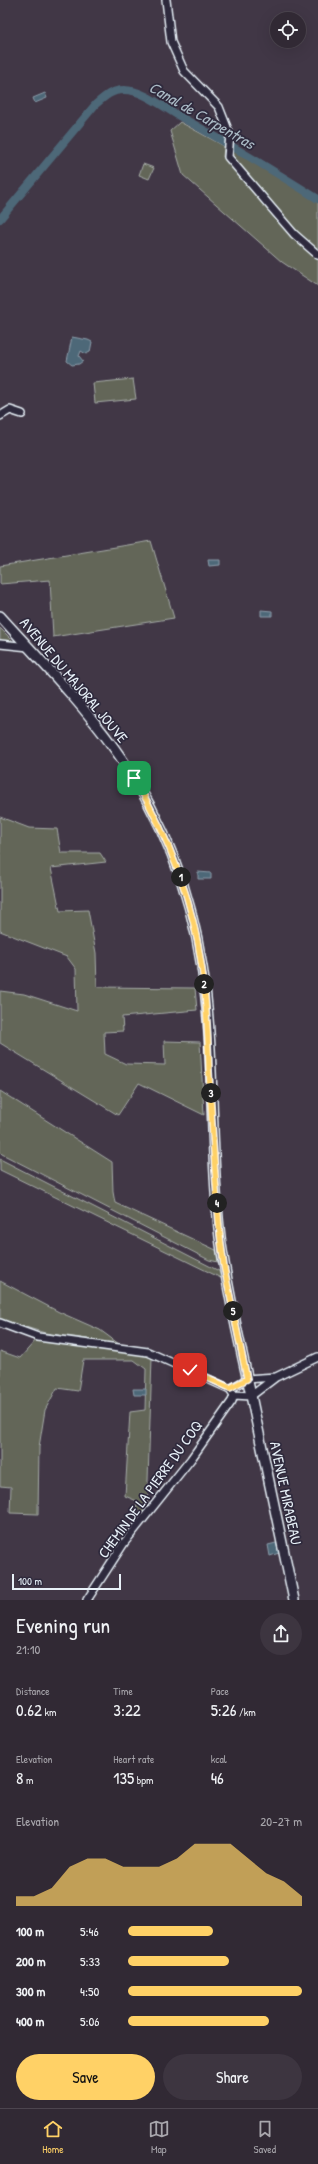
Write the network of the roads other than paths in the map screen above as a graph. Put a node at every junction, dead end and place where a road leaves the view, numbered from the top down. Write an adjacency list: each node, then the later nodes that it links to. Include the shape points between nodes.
1 (166, 0): 2 (street, via 171,42 184,71 219,107 230,135 228,157 289,228)
2 (318, 255)
3 (22, 414): 4 (street, via 10,410)
4 (0, 416)
5 (0, 616): 7 (main road, AVENUE DU MAJORAL JOUVE)
6 (0, 644): 7 (street)
7 (29, 647): 11 (main road, AVENUE DU MAJORAL JOUVE, via 100,730 128,769 164,835 182,881 202,969 220,1235 225,1273)
8 (0, 1323): 12 (street, via 38,1337 148,1352)
9 (318, 1357): 10 (street)
10 (276, 1377): 11 (street); 13 (street)
11 (247, 1379): 12 (street); 13 (main road, AVENUE DU MAJORAL JOUVE)
12 (232, 1392): 13 (street); 14 (street, CHEMIN DE LA PIERRE DU COQ, via 232,1401 191,1459 124,1543)
13 (250, 1394): 15 (main road, AVENUE MIRABEAU)
14 (86, 1600)
15 (294, 1600)

